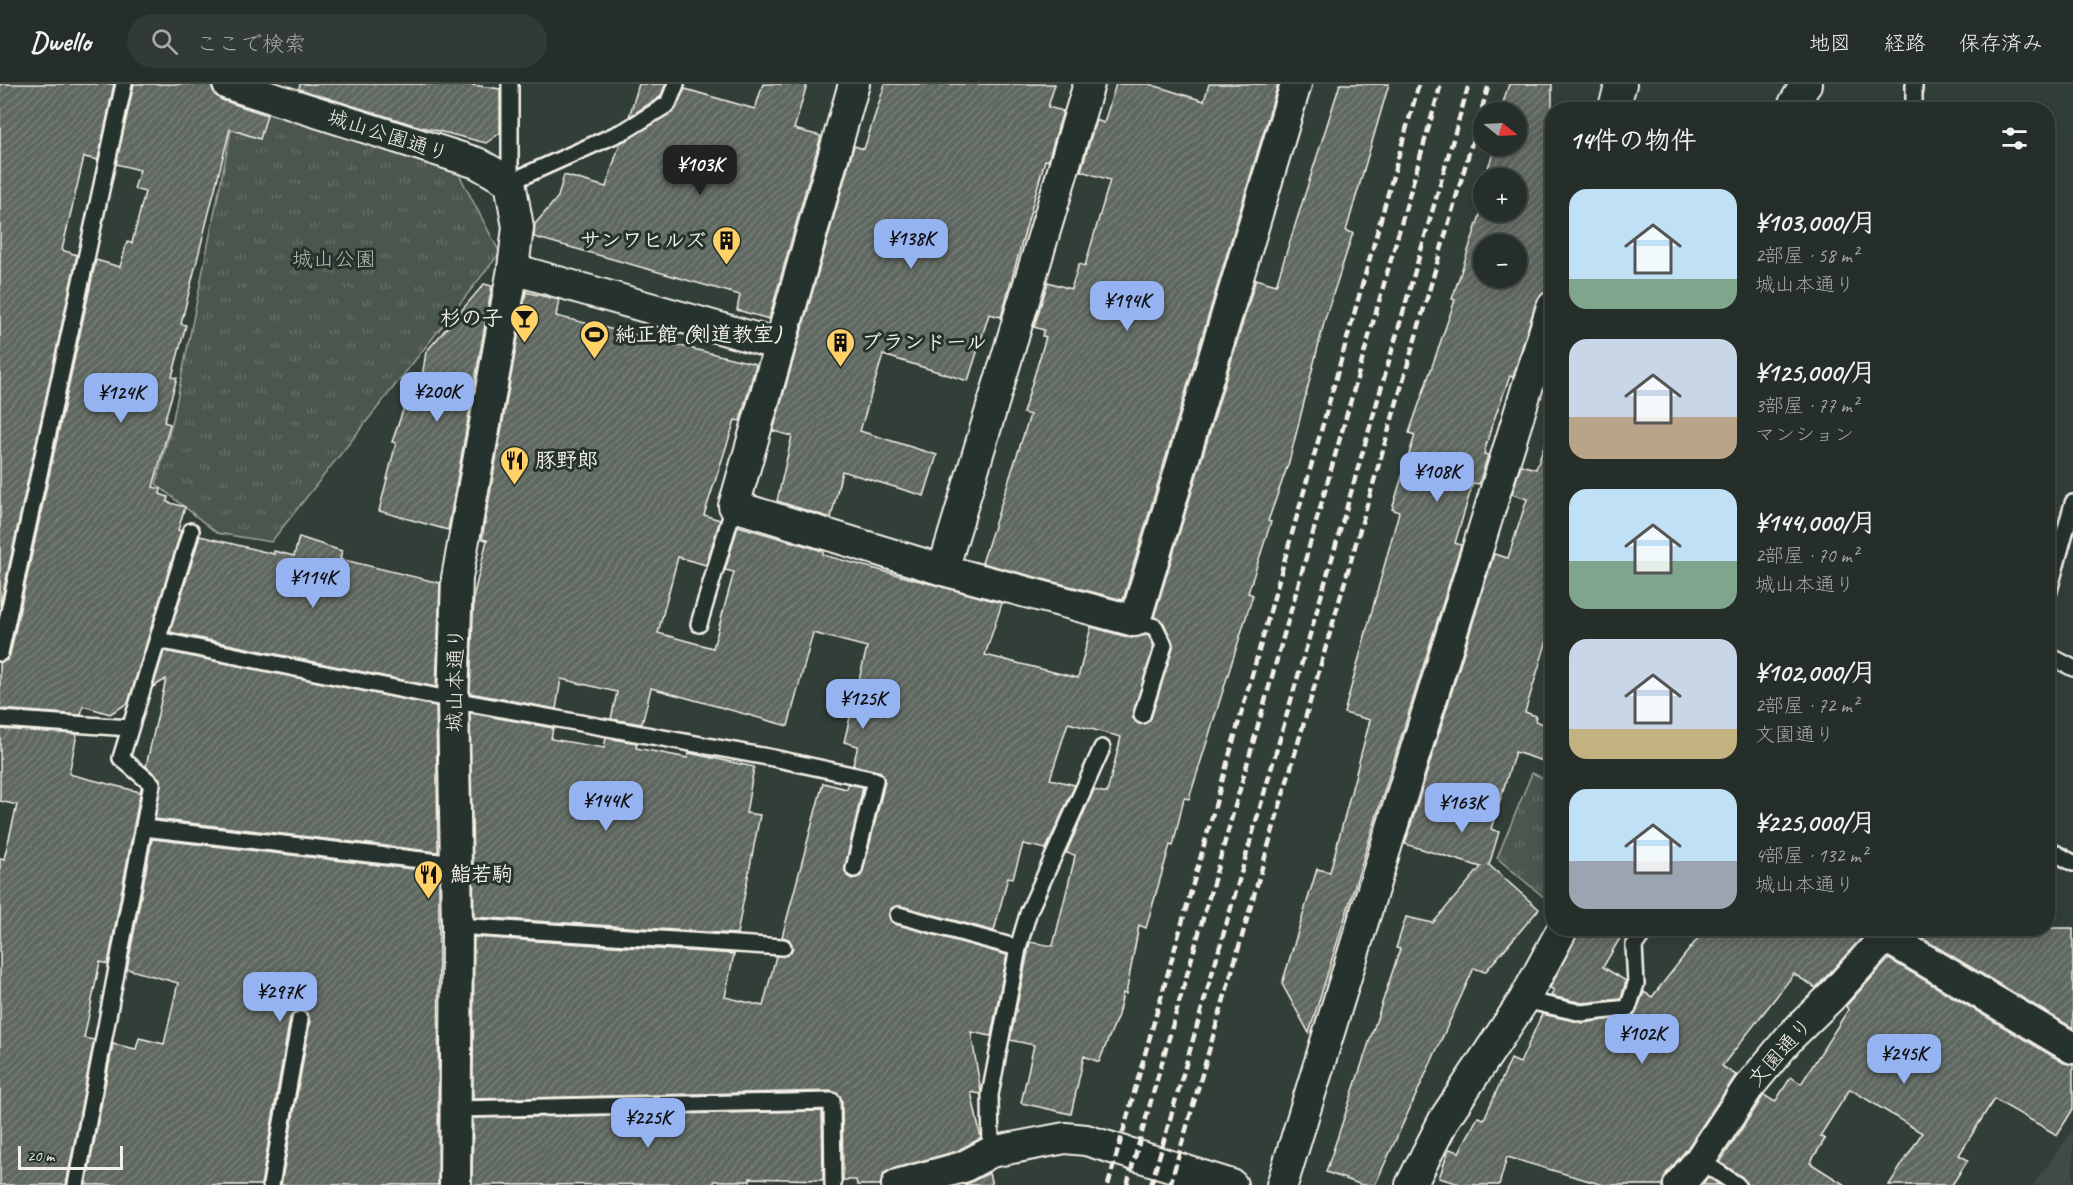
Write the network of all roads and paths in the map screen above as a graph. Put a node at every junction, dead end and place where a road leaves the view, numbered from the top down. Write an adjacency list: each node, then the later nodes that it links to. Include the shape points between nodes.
1 (124, 84): 27 (lane)
2 (228, 84): 14 (street, 城山公園通り, via 477,163)
3 (510, 84): 14 (lane)
4 (676, 84): 14 (lane, via 668,104 626,130)
5 (854, 84): 17 (street)
6 (1089, 84): 22 (street)
7 (1296, 84): 24 (street)
8 (1621, 84): 11 (street)
9 (1806, 84): 12 (street)
10 (1914, 84): 13 (lane)
11 (1615, 102)
12 (1795, 102)
13 (1914, 102)
14 (510, 182): 15 (street, 城山本通り, via 518,227)
15 (513, 269): 17 (street); 30 (street, 城山本通り, via 457,578)
16 (1545, 330): 60 (street)
17 (779, 345): 19 (street)
18 (2073, 503): 21 (lane)
19 (734, 506): 22 (street); 25 (lane)
20 (191, 531): 26 (lane)
21 (2068, 538): 23 (lane)
22 (943, 570): 24 (street)
23 (2055, 574)
24 (1135, 621): 31 (lane, via 1155,627 1164,645)
25 (699, 624)
26 (158, 640): 30 (lane); 33 (lane)
27 (0, 653)
28 (2055, 659): 29 (lane)
29 (2073, 668)
30 (453, 700): 38 (street, 城山本通り); 39 (lane, via 875,780)
31 (1142, 715)
32 (0, 718): 33 (lane)
33 (130, 728): 35 (lane, via 121,758 152,784)
34 (1102, 748): 47 (lane, via 1029,912)
35 (144, 828): 38 (lane); 54 (lane)
36 (2055, 853): 37 (lane)
37 (2073, 863)
38 (456, 864): 41 (street, 城山本通り)
39 (854, 869)
40 (898, 915): 47 (lane)
41 (457, 926): 46 (lane); 51 (street, 城山本通り)
42 (1559, 936): 48 (street)
43 (1641, 936): 48 (lane, via 1634,946 1636,984 1628,1008 1582,1013)
44 (1880, 936): 53 (street, 文園通り, via 1832,997 1791,1036 1747,1089)
45 (1892, 936): 50 (street)
46 (783, 947)
47 (1018, 948): 52 (lane, via 990,1095)
48 (1524, 1000): 61 (street, via 1445,1118)
49 (300, 1020): 55 (lane)
50 (2073, 1048)
51 (455, 1109): 56 (street, 城山本通り); 57 (lane, via 832,1101)
52 (991, 1152): 58 (street, via 963,1167); 59 (street, via 1065,1138 1086,1140)
53 (1700, 1160): 62 (street, 文園通り); 63 (lane)
54 (76, 1185)
55 (271, 1185)
56 (454, 1185)
57 (832, 1185)
58 (897, 1185)
59 (1232, 1185)
60 (1282, 1185)
61 (1411, 1185)
62 (1679, 1185)
63 (1737, 1185)

